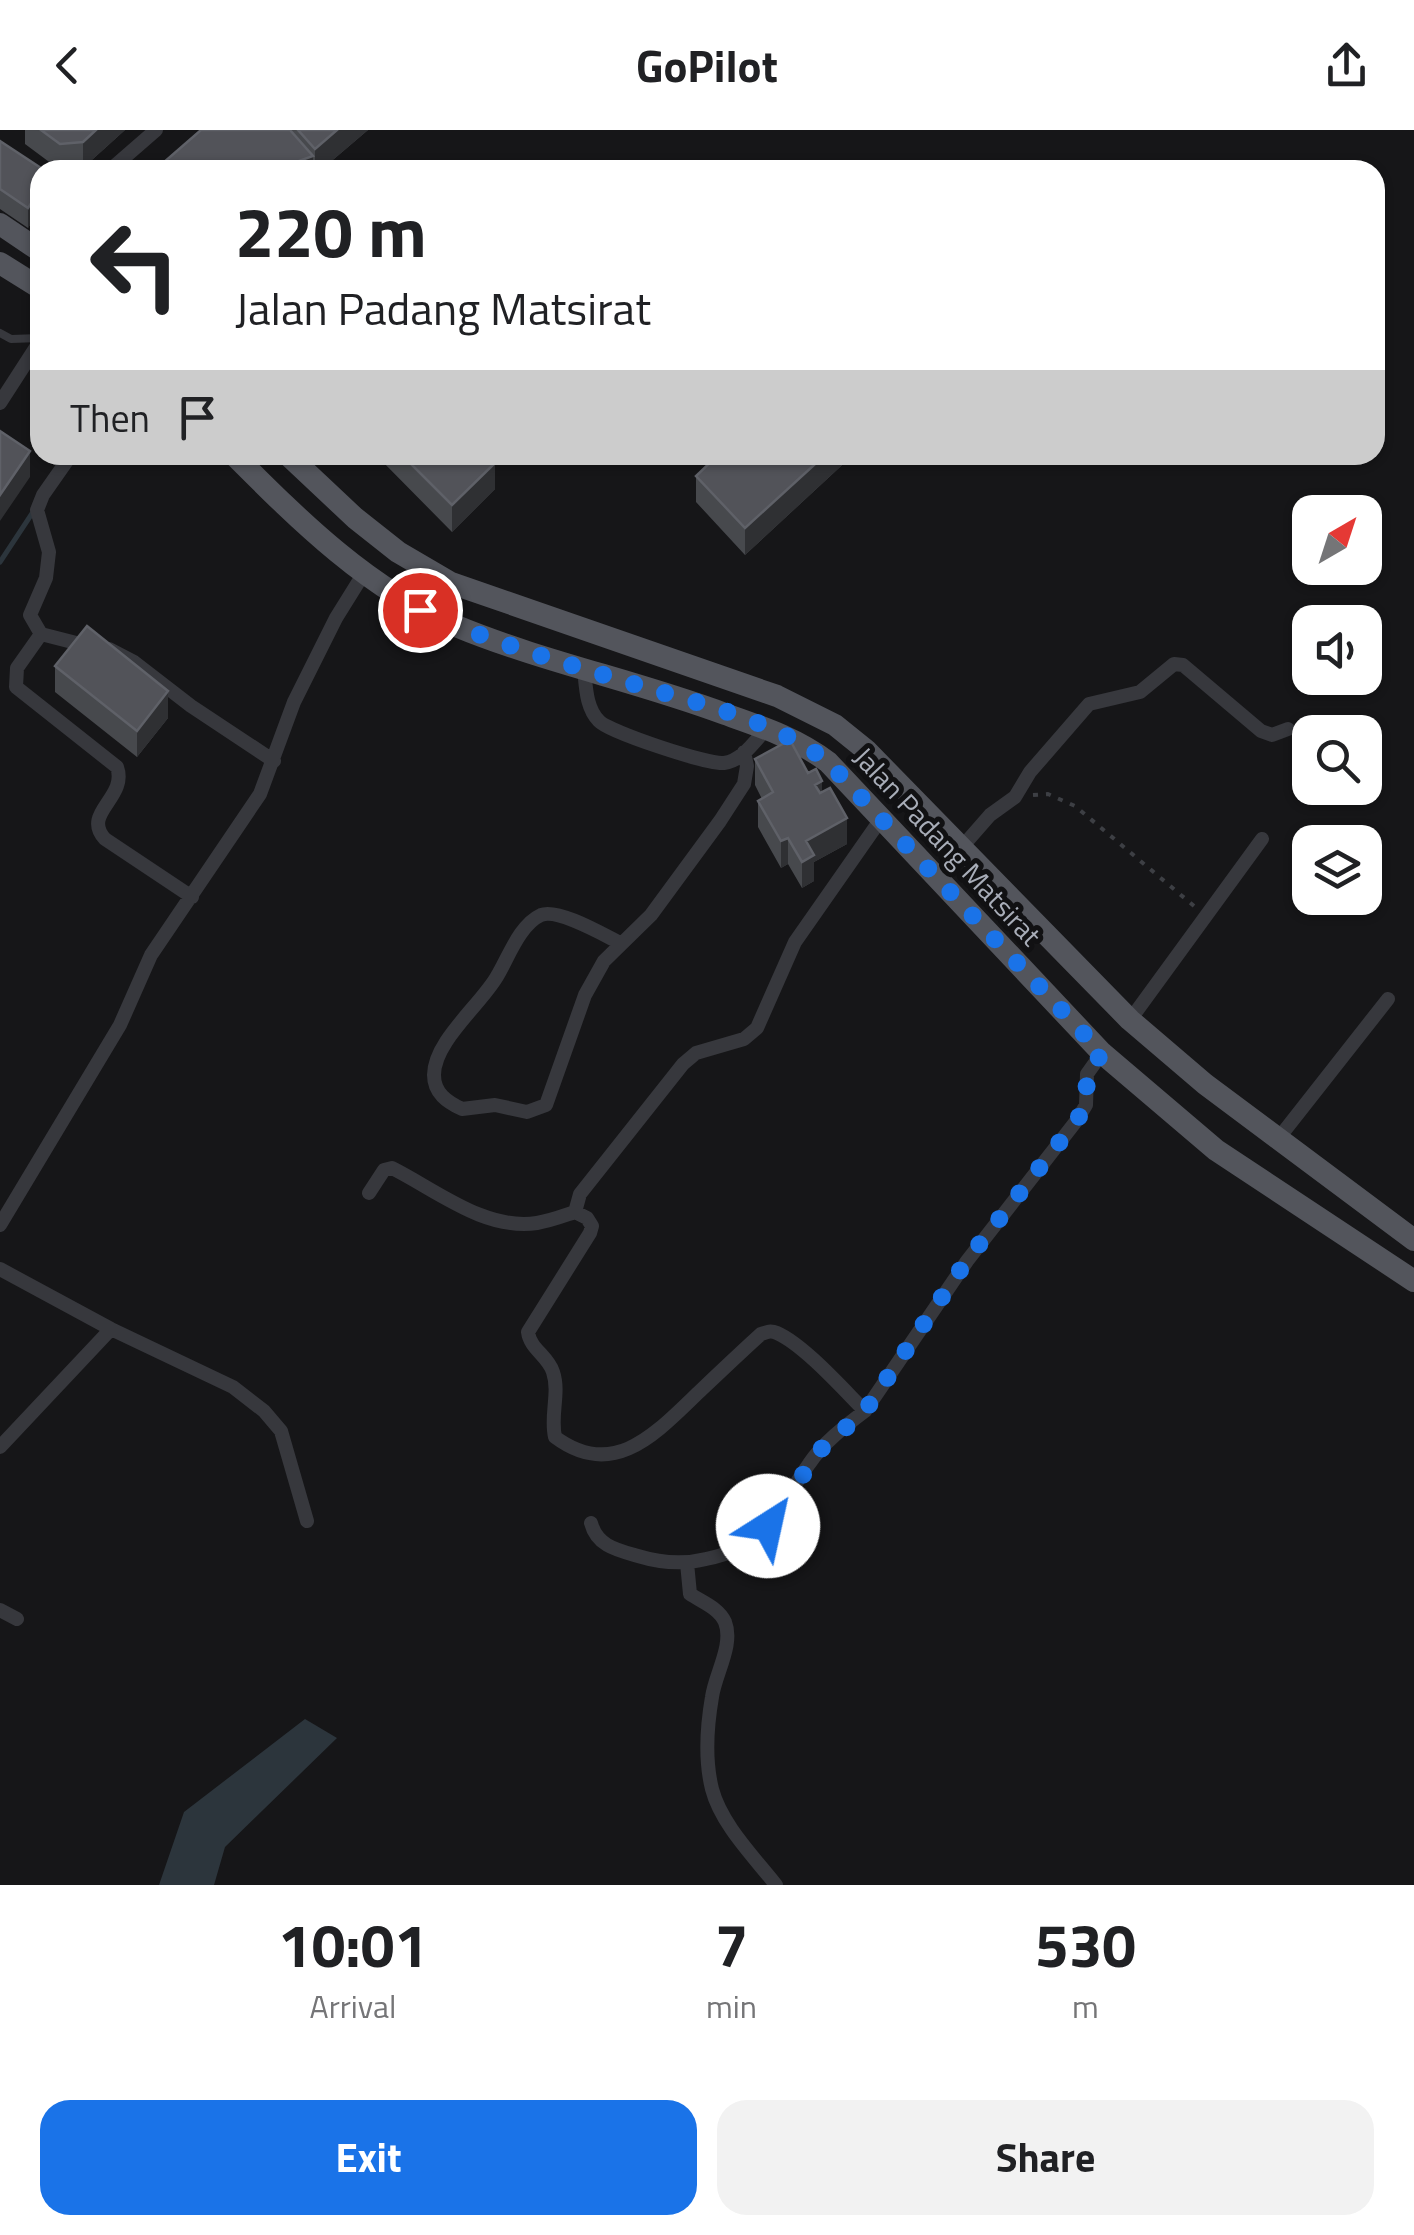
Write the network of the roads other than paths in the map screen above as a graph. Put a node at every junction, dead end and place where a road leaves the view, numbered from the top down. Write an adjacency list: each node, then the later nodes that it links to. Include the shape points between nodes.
1 (156, 130): 2 (street)
2 (122, 160)
3 (0, 224): 4 (main road)
4 (30, 240)
5 (0, 263): 6 (main road)
6 (30, 282)
7 (0, 333): 8 (lane)
8 (30, 340)
9 (30, 356): 10 (street)
10 (0, 403)
11 (64, 465): 15 (street, via 37,510 49,552 30,615)
12 (244, 465): 14 (main road, Jalan Padang Matsirat)
13 (299, 465): 23 (main road, Jalan Padang Matsirat, via 398,552 451,582 777,696 835,725)
14 (364, 574): 16 (main road, Jalan Padang Matsirat, via 458,627); 20 (street, via 308,672)
15 (42, 634): 20 (street, via 124,656); 24 (street, via 17,668 16,687 117,767 118,786 97,830)
16 (584, 669): 17 (main road, Jalan Padang Matsirat); 19 (street, via 595,718 608,729 703,761 724,763)
17 (766, 729): 19 (street); 21 (main road, Jalan Padang Matsirat, via 828,762)
18 (1288, 729): 23 (street, via 1261,732 1184,664 1174,664 1140,692 1089,704 1015,797)
19 (744, 752): 25 (street, via 744,784 651,915)
20 (274, 760): 24 (street, via 260,794)
21 (881, 819): 28 (main road, Jalan Padang Matsirat); 31 (street, via 796,942 756,1028 744,1039 696,1052 684,1064 580,1194)
22 (1262, 838): 27 (street)
23 (962, 847): 27 (main road, Jalan Padang Matsirat)
24 (192, 897): 32 (street, via 151,955 120,1024)
25 (620, 943): 25 (street, via 551,913 539,916 435,1064 438,1092 462,1108 495,1105 527,1112 546,1105 585,994)
26 (1388, 999): 29 (street)
27 (1130, 1020): 28 (main road); 29 (main road, Jalan Padang Matsirat)
28 (1102, 1053): 35 (main road, Jalan Padang Matsirat, via 1216,1150); 37 (street, via 1087,1074 1086,1105 1077,1120 967,1260)
29 (1278, 1139): 33 (main road, Jalan Padang Matsirat)
30 (369, 1193): 31 (street, via 392,1168 495,1220 538,1223)
31 (575, 1212): 37 (street, via 592,1226 590,1233 528,1332 553,1371 555,1437 573,1450 619,1453 638,1446 768,1332 814,1362)
32 (0, 1225)
33 (1414, 1240)
34 (0, 1270): 36 (street)
35 (1414, 1281)
36 (112, 1329): 38 (street); 39 (street, via 232,1386 264,1411 281,1430)
37 (865, 1411): 41 (street, via 820,1450 752,1543)
38 (0, 1447)
39 (307, 1521)
40 (591, 1523): 41 (street, via 614,1550)
41 (688, 1564): 44 (street, via 690,1594 725,1620 728,1638 712,1696 713,1792)
42 (0, 1610): 43 (street)
43 (18, 1618)
44 (776, 1885)

